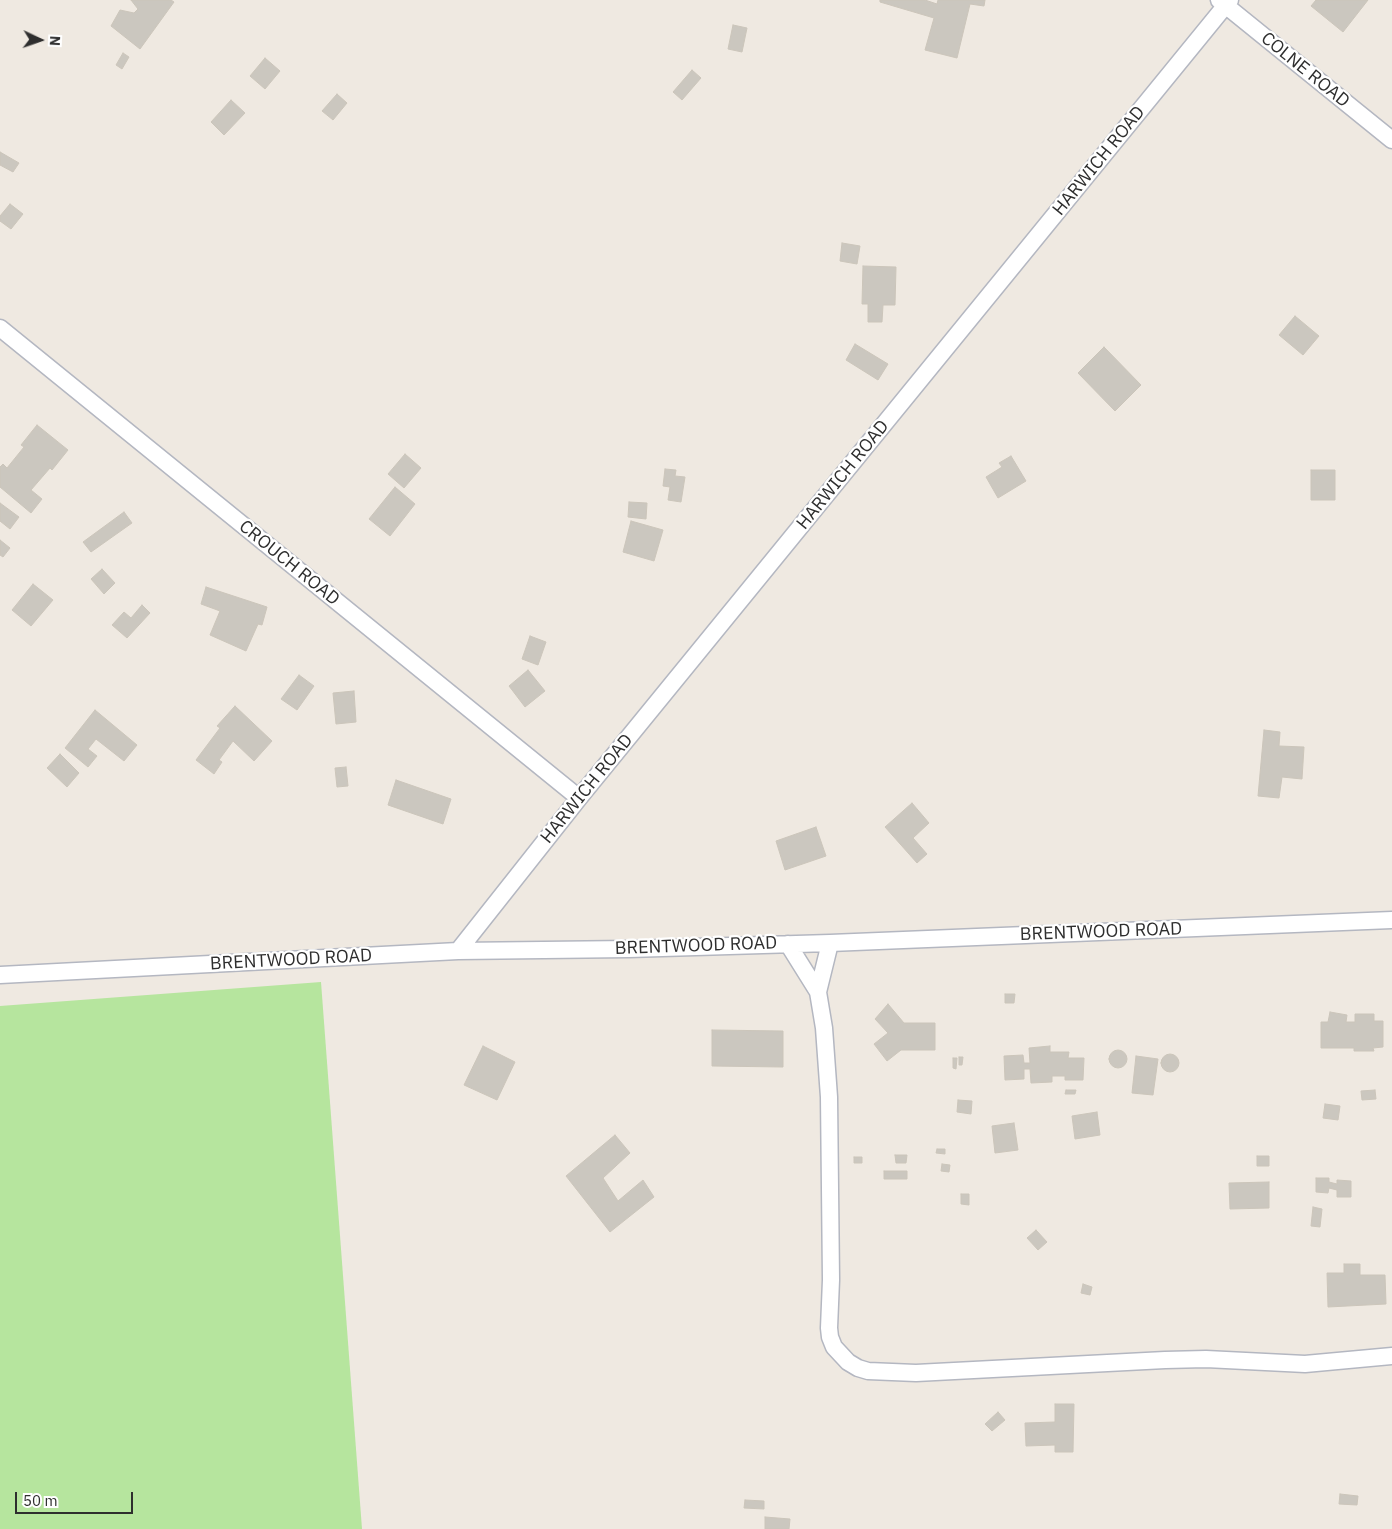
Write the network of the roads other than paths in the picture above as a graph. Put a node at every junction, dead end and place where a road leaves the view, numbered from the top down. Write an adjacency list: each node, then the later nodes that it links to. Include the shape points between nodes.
1 (1225, 2): 2 (street, COLNE ROAD); 4 (street, HARWICH ROAD)
2 (1392, 140)
3 (0, 328): 4 (street, CROUCH ROAD)
4 (579, 798): 8 (street, HARWICH ROAD)
5 (1392, 920): 6 (street, BRENTWOOD ROAD)
6 (830, 943): 7 (street, BRENTWOOD ROAD); 10 (street)
7 (788, 944): 8 (street, BRENTWOOD ROAD); 10 (street)
8 (458, 951): 9 (street, BRENTWOOD ROAD)
9 (0, 975)
10 (818, 992): 11 (street, via 829,1097 831,1280 828,1328 834,1347 848,1362 868,1371 916,1373 1206,1359 1305,1364)
11 (1392, 1356)

